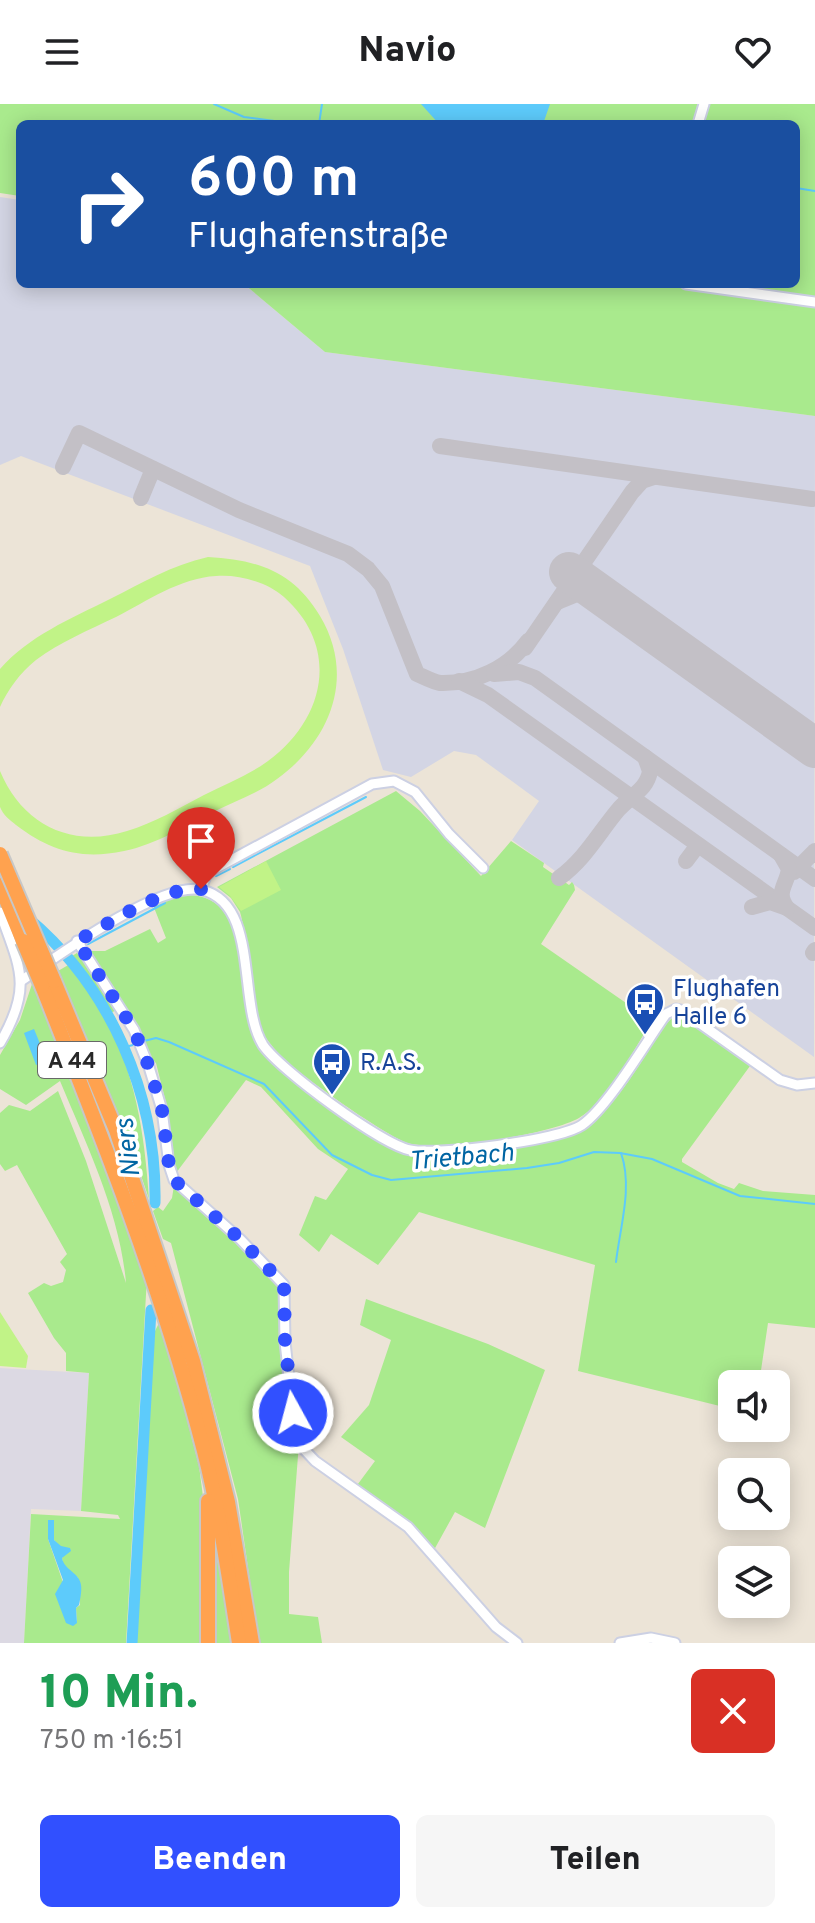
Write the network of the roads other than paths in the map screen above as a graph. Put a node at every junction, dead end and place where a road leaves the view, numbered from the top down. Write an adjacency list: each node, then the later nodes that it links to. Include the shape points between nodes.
1 (715, 288): 2 (street)
2 (815, 302)
3 (0, 854): 10 (highway, A 44, bridge)
4 (483, 868): 6 (street, via 415,792 394,781 372,784 211,871)
5 (0, 885): 10 (highway, A 44, bridge)
6 (201, 889): 8 (street, via 158,898); 12 (street, via 222,900 235,917 255,1028 263,1045 325,1097 407,1150 449,1150 571,1131 595,1113 666,1014 676,1009 780,1080)
7 (0, 912): 9 (street)
8 (74, 944): 9 (street); 17 (street, via 123,1012 149,1067 174,1180 284,1285 288,1372 303,1449 408,1527 496,1627)
9 (21, 981): 11 (street, via 18,1006)
10 (48, 983): 13 (highway, A 44, via 164,1309); 16 (highway, A 44, via 116,1130 193,1361 228,1502)
11 (0, 1043)
12 (815, 1083)
13 (205, 1453): 14 (highway); 15 (highway, A 44)
14 (208, 1643)
15 (239, 1643)
16 (252, 1643)
17 (517, 1643)
18 (620, 1643): 19 (street, via 651,1638)
19 (675, 1643)

